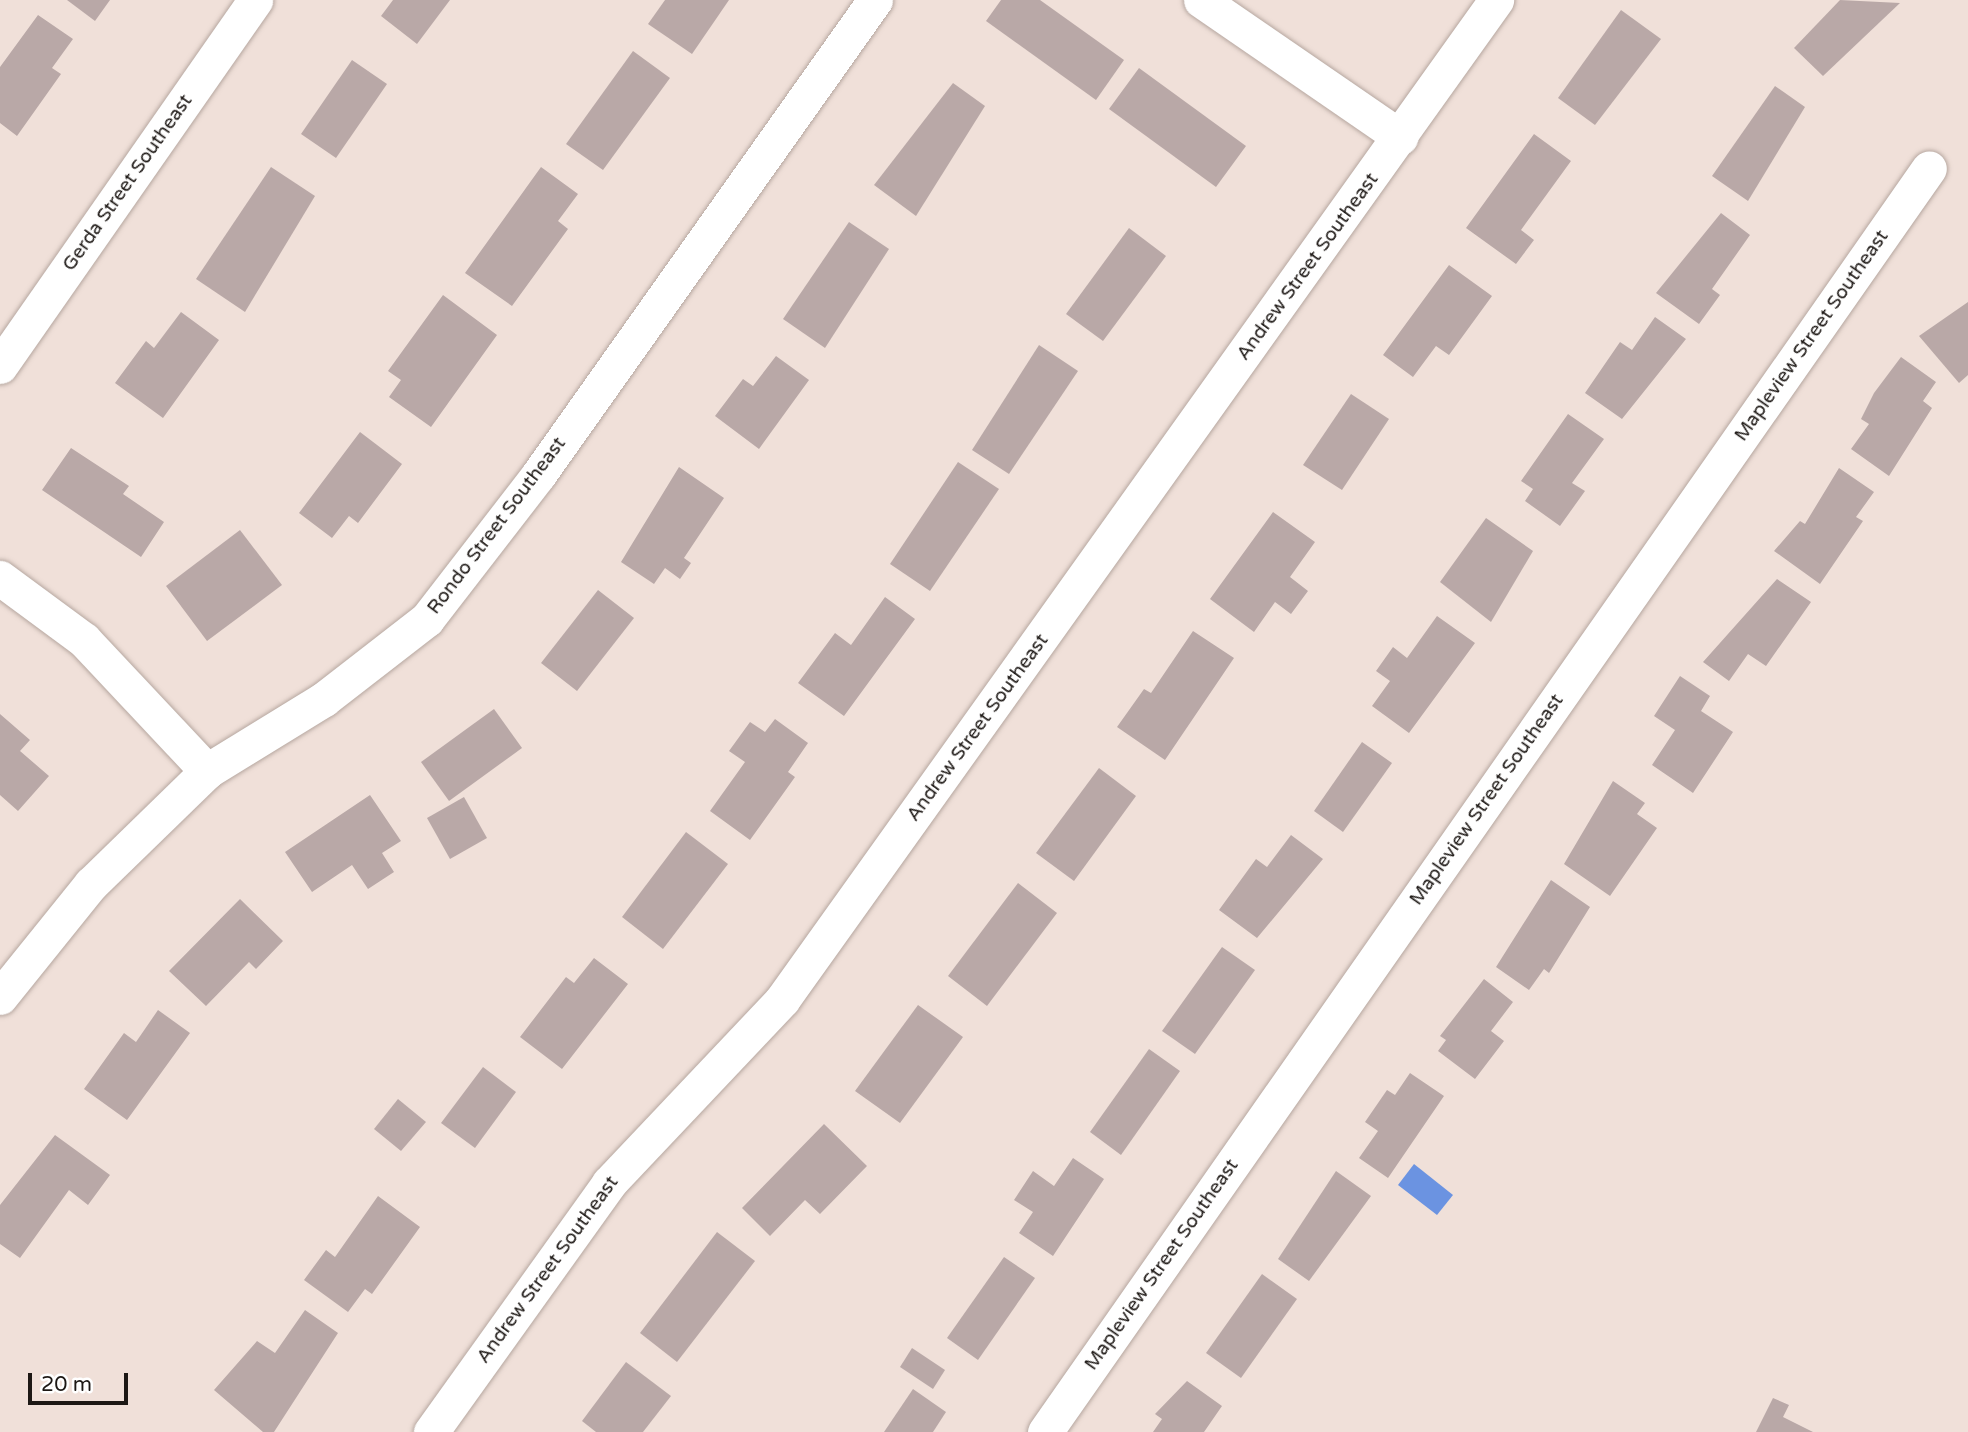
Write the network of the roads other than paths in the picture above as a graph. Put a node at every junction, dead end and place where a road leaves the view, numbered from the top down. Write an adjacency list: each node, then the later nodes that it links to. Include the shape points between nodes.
1 (255, 0): 7 (street, Gerda Street Southeast)
2 (875, 0): 9 (street, Rondo Street Southeast, via 538,474 427,619 324,699)
3 (1200, 0): 5 (street)
4 (1496, 0): 5 (street, Andrew Street Southeast)
5 (1400, 137): 11 (street, Andrew Street Southeast, via 790,989 608,1183)
6 (1929, 168): 12 (street, Mapleview Street Southeast)
7 (0, 366)
8 (0, 578): 9 (street, via 84,640)
9 (207, 771): 10 (street, Rondo Street Southeast, via 91,884)
10 (0, 997)
11 (431, 1432)
12 (1045, 1432)

